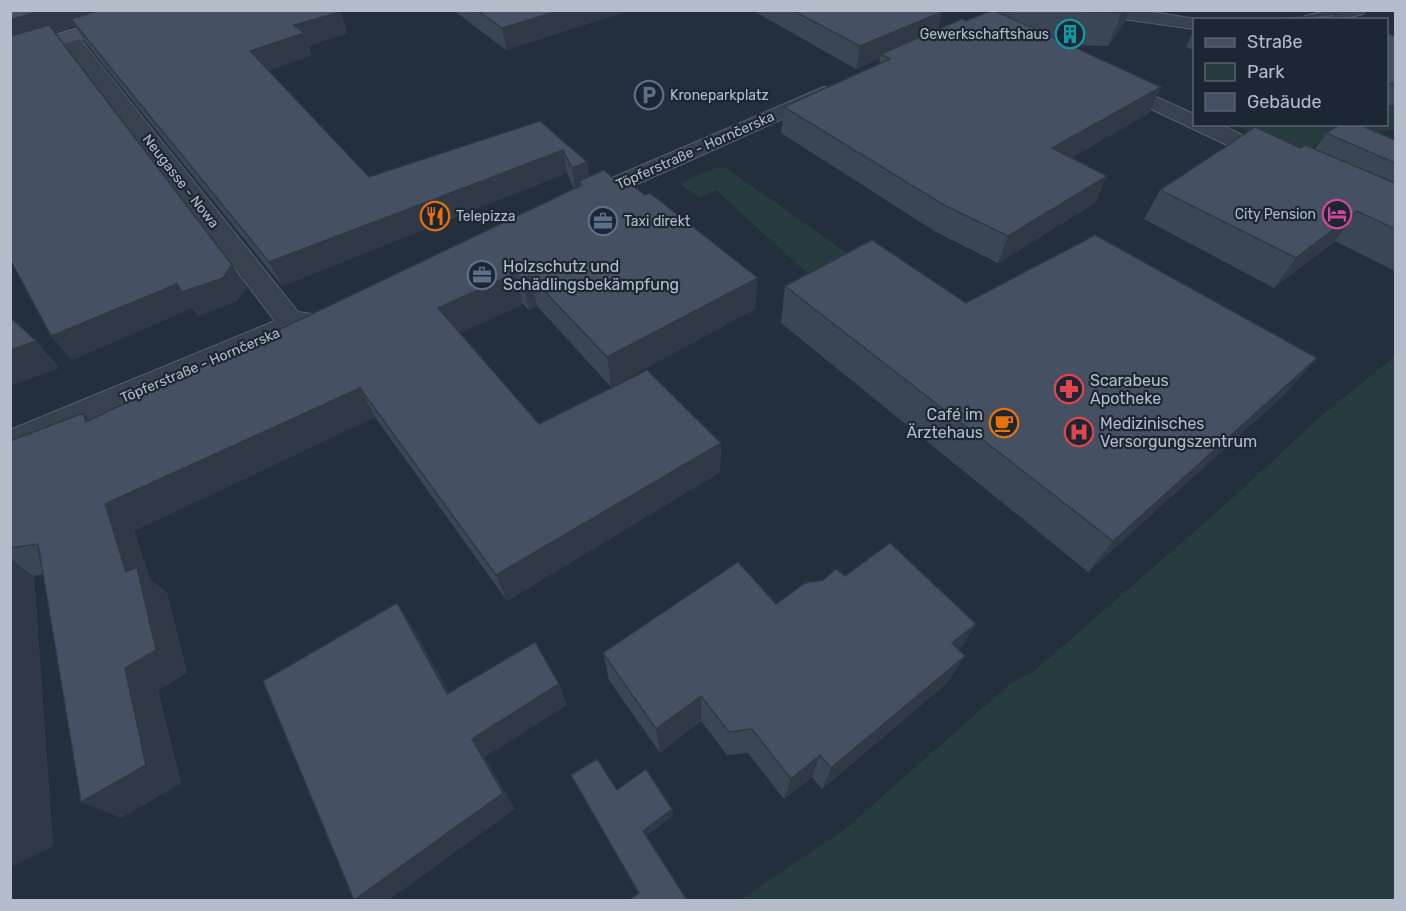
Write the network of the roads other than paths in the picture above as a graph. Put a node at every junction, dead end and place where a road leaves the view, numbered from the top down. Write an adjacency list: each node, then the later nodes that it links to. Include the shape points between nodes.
1 (160, 10): 9 (main road)
2 (957, 10): 7 (street)
3 (1036, 10): 7 (street)
4 (1095, 10): 8 (street)
5 (1357, 10): 6 (street)
6 (1321, 18)
7 (981, 23): 10 (street); 11 (street)
8 (1193, 23)
9 (68, 37): 12 (main road); 20 (street, Neugasse - Nowa)
10 (1013, 38)
11 (942, 40)
12 (10, 54)
13 (1099, 77): 15 (street)
14 (848, 82): 18 (street, Töpferstraße - Hornčerska)
15 (1193, 122)
16 (1204, 126): 17 (street)
17 (1298, 170)
18 (568, 207)
19 (324, 312): 20 (street, Töpferstraße - Hornčerska)
20 (293, 325): 21 (street, Töpferstraße - Hornčerska)
21 (10, 444)

